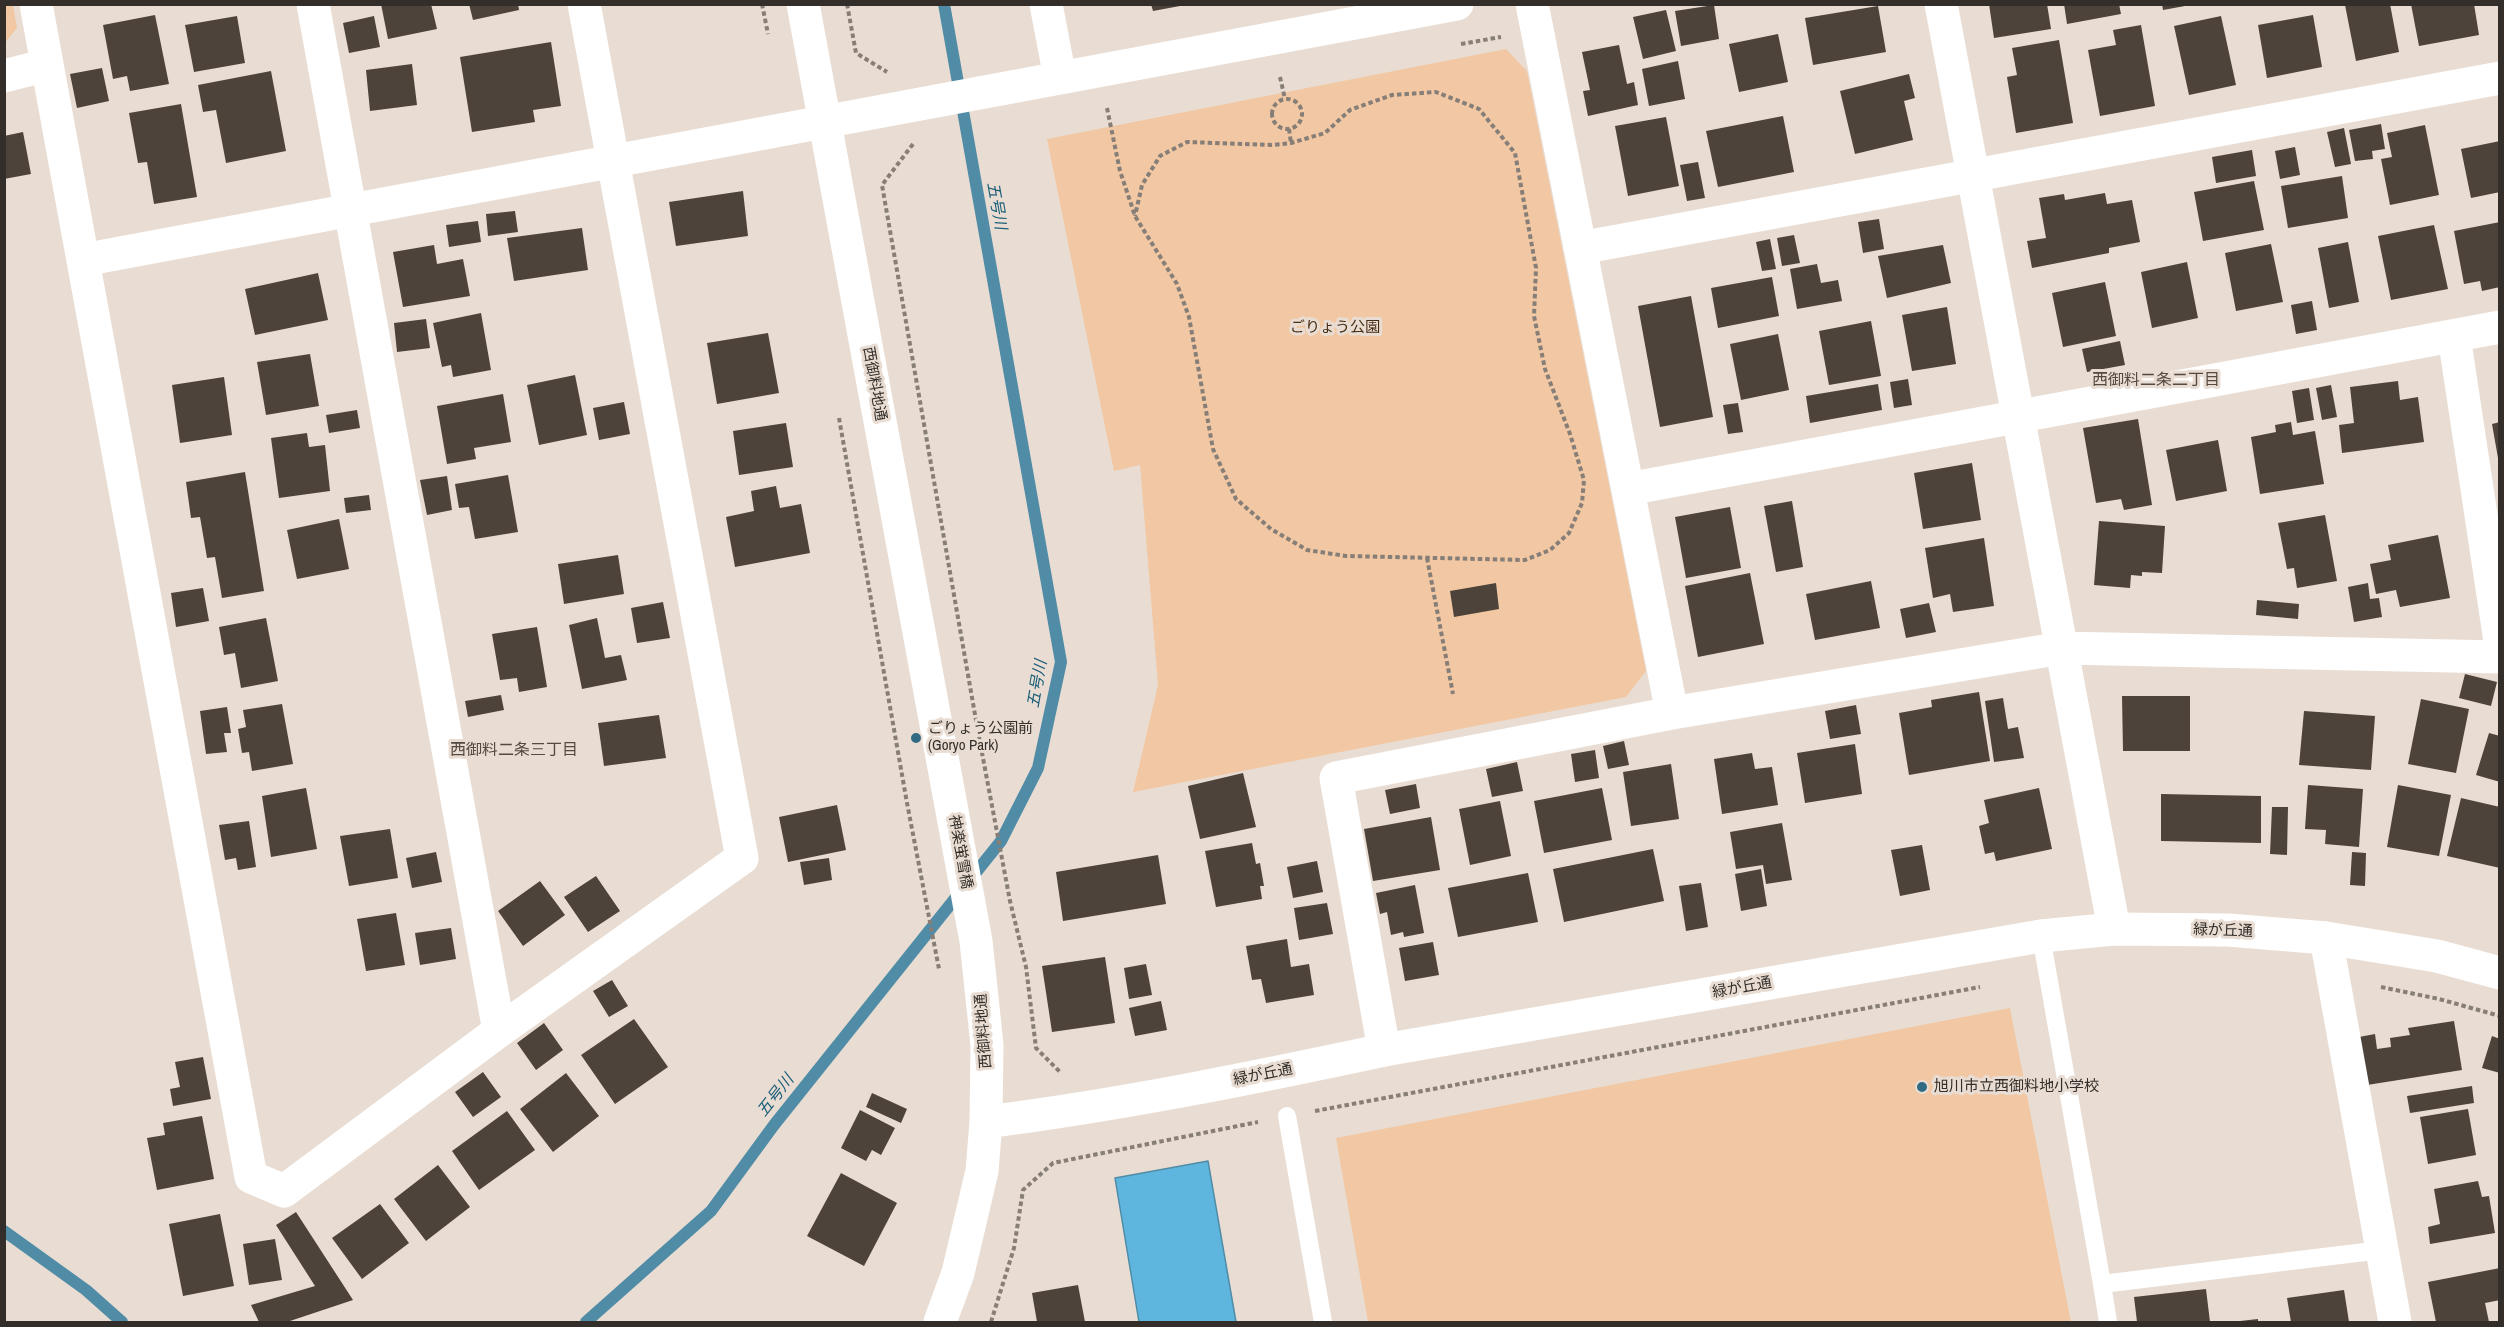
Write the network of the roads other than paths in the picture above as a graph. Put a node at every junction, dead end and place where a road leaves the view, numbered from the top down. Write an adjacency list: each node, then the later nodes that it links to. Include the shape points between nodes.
1 (36, 4): 9 (street)
2 (313, 4): 16 (street)
3 (584, 4): 14 (street)
4 (803, 4): 13 (street, 西御料地通)
5 (1046, 4): 11 (street)
6 (1457, 4): 11 (street)
7 (1532, 4): 17 (street)
8 (1941, 4): 15 (street)
9 (47, 64): 10 (street); 18 (street)
10 (4, 75)
11 (1059, 78): 13 (street)
12 (2499, 78): 15 (street)
13 (825, 121): 14 (street); 27 (street, 西御料地通)
14 (613, 160): 16 (street); 33 (street, via 742,858)
15 (1973, 176): 17 (street); 21 (street)
16 (350, 210): 18 (street); 33 (street)
17 (1580, 249): 22 (street)
18 (83, 260): 33 (street, via 252,1177 284,1191)
19 (2499, 327): 20 (street)
20 (2454, 336): 21 (street); 23 (street)
21 (2018, 416): 22 (street); 24 (street)
22 (1628, 489): 26 (street)
23 (2499, 641)
24 (2062, 648): 25 (street); 26 (street); 28 (street)
25 (2499, 657)
26 (1672, 713): 34 (street, via 1336,778)
27 (943, 764): 31 (street, 神楽蛍雪橋)
28 (2115, 929): 29 (street, 緑が丘通); 30 (street, 緑が丘通, via 2228,930)
29 (2041, 936): 34 (street, 緑が丘通); 38 (lane)
30 (2326, 938): 32 (street, 緑が丘通, via 2437,956); 37 (street)
31 (976, 941): 36 (street, 西御料地通, via 987,1045)
32 (2499, 973)
33 (499, 1031)
34 (1384, 1050): 36 (street, 緑が丘通, via 1062,1112)
35 (1287, 1116): 40 (lane)
36 (986, 1122): 39 (street, 西御料地通, via 982,1171 958,1273)
37 (2381, 1250): 38 (lane); 42 (street)
38 (2102, 1284): 41 (lane)
39 (940, 1323)
40 (1323, 1323)
41 (2108, 1323)
42 (2395, 1323)

